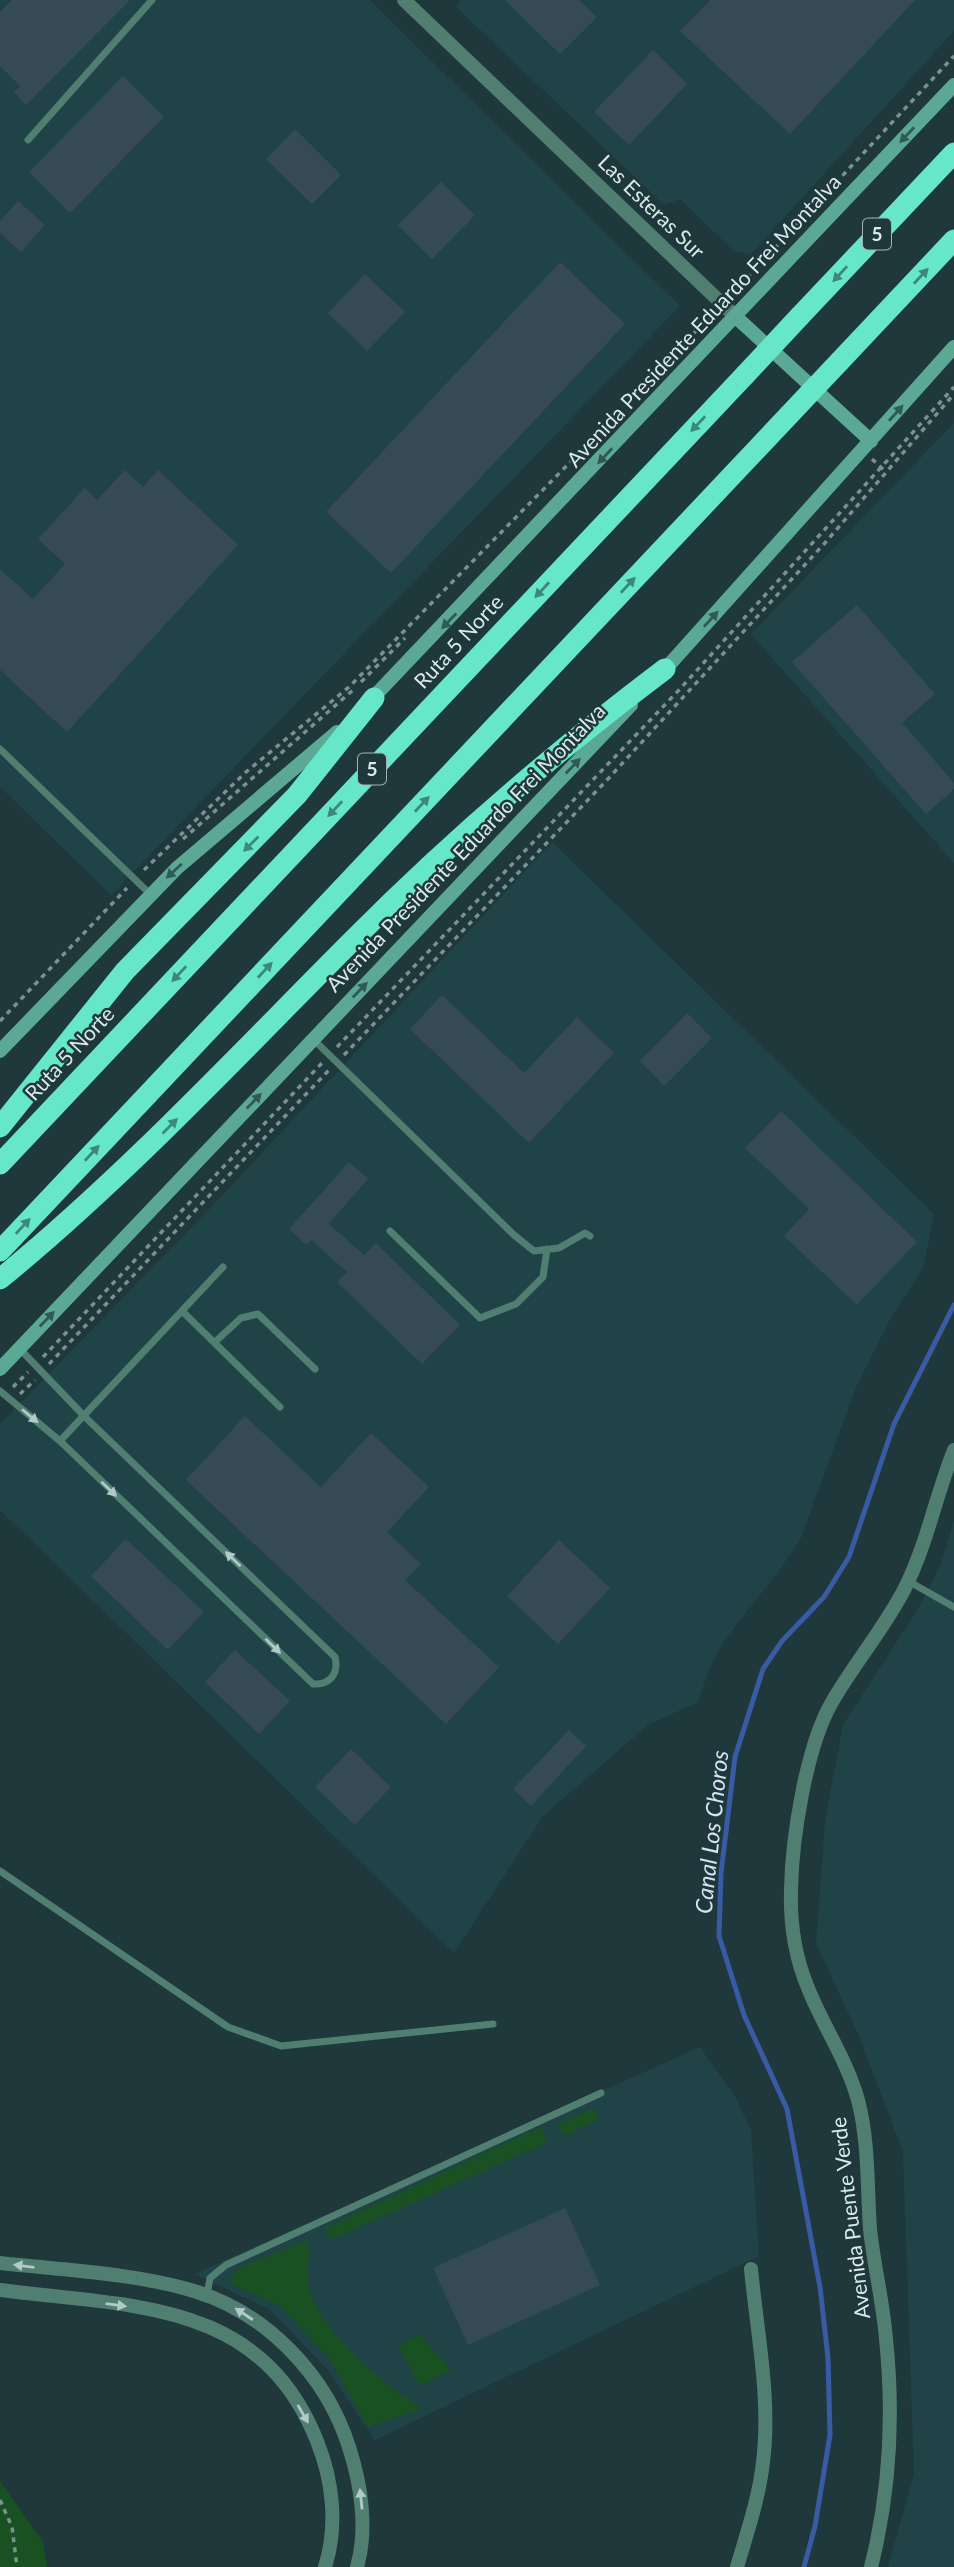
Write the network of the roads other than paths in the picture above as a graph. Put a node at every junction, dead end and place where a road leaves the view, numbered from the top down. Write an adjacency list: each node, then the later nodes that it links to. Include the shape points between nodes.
1 (152, 0): 6 (lane)
2 (404, 0): 4 (street, Las Esteras Sur)
3 (427, 0): 4 (street)
4 (416, 12): 9 (street, Las Esteras Sur)
5 (954, 85): 9 (main road, Avenida Presidente Eduardo Frei Montalva, one-way to 9)
6 (28, 140)
7 (954, 153): 19 (highway, Ruta 5 Norte / 5, one-way to 19, bridge)
8 (954, 240): 23 (highway, one-way to 8, bridge)
9 (731, 312): 11 (main road, Las Esteras Sur); 13 (main road, Avenida Presidente Eduardo Frei Montalva, one-way to 13)
10 (954, 347): 11 (main road, Avenida Presidente Eduardo Frei Montalva, one-way to 10)
11 (871, 441): 12 (main road, Avenida Presidente Eduardo Frei Montalva, one-way to 11)
12 (665, 669): 16 (main road, Avenida Presidente Eduardo Frei Montalva, one-way to 12); 25 (highway, one-way to 12, via 131,1165 353,939 473,825)
13 (374, 698): 15 (main road, Avenida Presidente Eduardo Frei Montalva, one-way to 15); 18 (highway, one-way to 18, via 296,795 116,982)
14 (0, 749): 15 (lane)
15 (142, 885): 17 (main road, Avenida Presidente Eduardo Frei Montalva)
16 (313, 1039): 22 (lane, via 514,1236 534,1251); 28 (main road, Avenida Presidente Eduardo Frei Montalva, one-way to 16)
17 (0, 1051)
18 (0, 1127)
19 (0, 1164)
20 (390, 1231): 22 (lane, via 480,1318 516,1304 543,1277)
21 (590, 1236): 22 (lane, via 585,1233 559,1248)
22 (547, 1249)
23 (0, 1251)
24 (223, 1267): 26 (lane)
25 (0, 1279)
26 (182, 1311): 27 (lane); 33 (lane)
27 (215, 1342): 30 (lane, via 241,1318 258,1314); 32 (lane)
28 (19, 1348): 29 (main road, Avenida Presidente Eduardo Frei Montalva); 33 (lane)
29 (0, 1369)
30 (315, 1369)
31 (3, 1393): 34 (lane, one-way to 34)
32 (280, 1407)
33 (85, 1417): 34 (lane); 34 (lane, one-way to 33, via 313,1684 332,1678 337,1668 335,1657)
34 (60, 1441)
35 (954, 1450): 36 (street, Avenida Puente Verde)
36 (908, 1581): 37 (lane); 48 (street, Avenida Puente Verde, via 818,1731 791,1890 801,1970 844,2059 866,2143 891,2423 883,2513)
37 (954, 1607)
38 (0, 1871): 39 (lane, via 228,2027 281,2046)
39 (493, 2024)
40 (601, 2093): 44 (lane, via 226,2265 209,2278)
41 (0, 2263): 44 (street, one-way to 41, via 147,2282)
42 (751, 2269): 47 (street, via 765,2440 758,2491)
43 (0, 2290): 45 (street, one-way to 45, via 182,2315 247,2348 289,2392 322,2453 332,2502)
44 (207, 2295): 46 (street, one-way to 44, via 362,2532 359,2483 336,2414 292,2352 242,2311)
45 (325, 2567)
46 (357, 2567)
47 (737, 2567)
48 (871, 2567)

